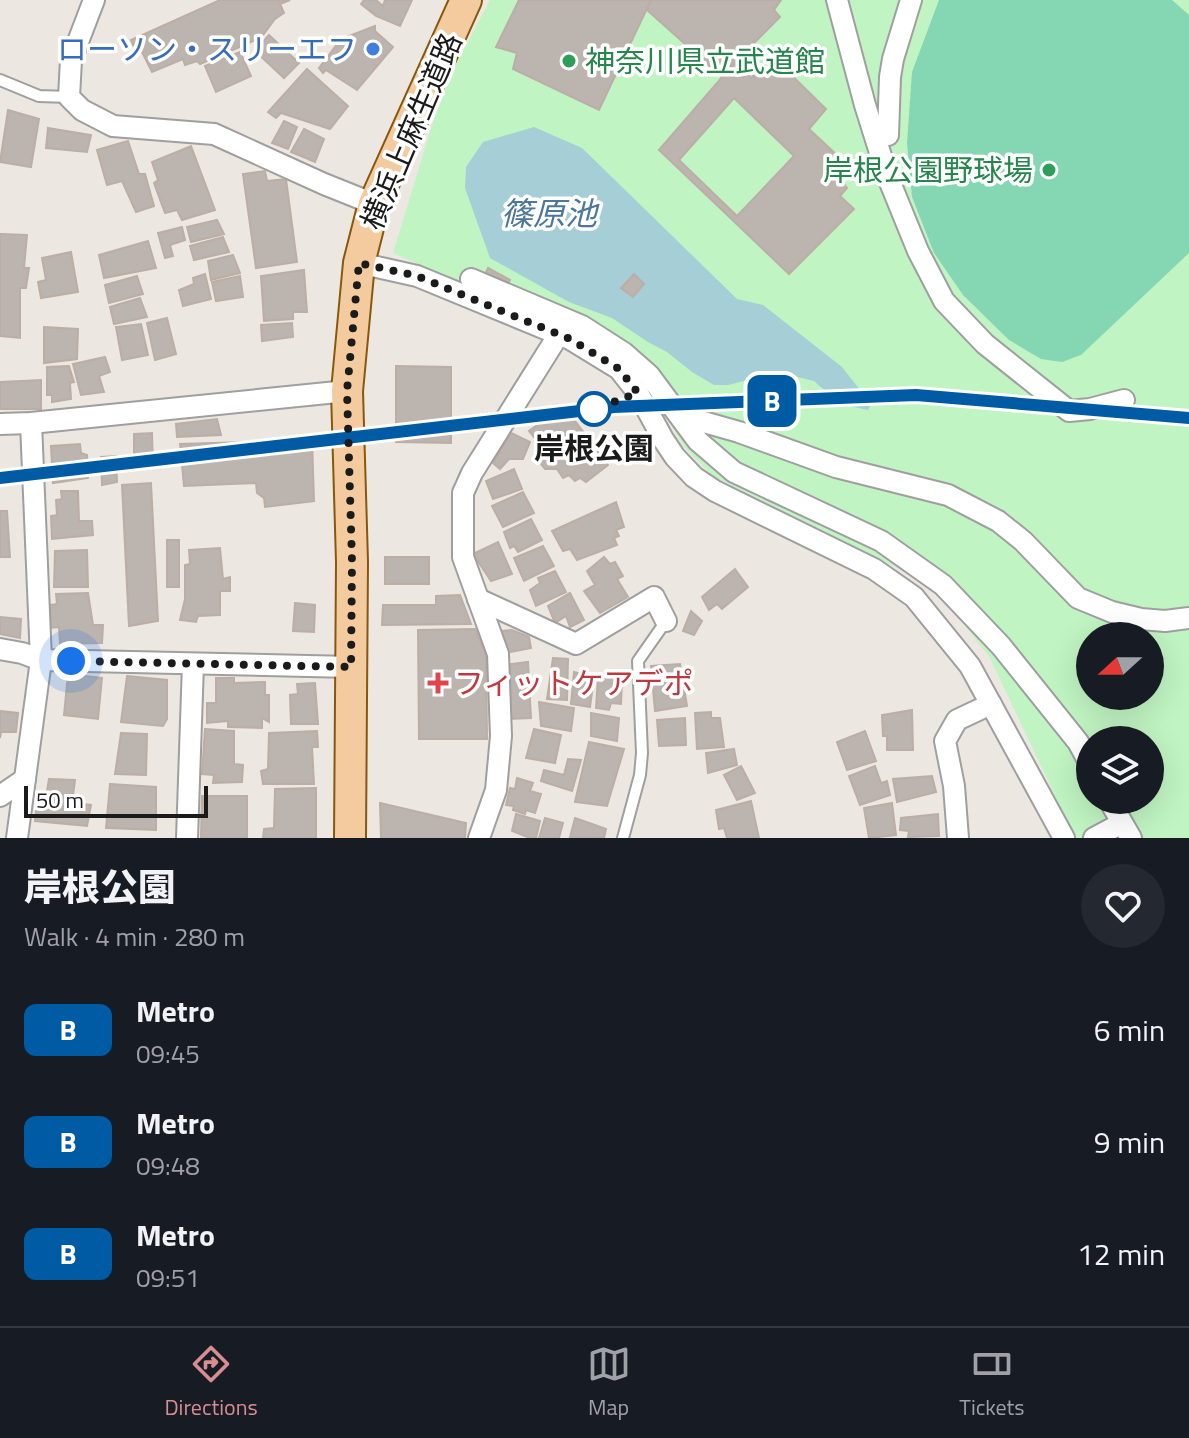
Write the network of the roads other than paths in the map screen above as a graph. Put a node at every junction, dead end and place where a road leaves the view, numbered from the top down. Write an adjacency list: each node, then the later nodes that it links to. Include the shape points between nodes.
1 (94, 0): 6 (street, via 71,60)
2 (837, 0): 7 (street)
3 (911, 0): 7 (street, via 893,59 888,135)
4 (455, 15): 8 (main road, 横浜上麻生道路)
5 (0, 80): 6 (lane, via 39,96)
6 (69, 97): 8 (street, via 113,126 214,134)
7 (873, 130): 13 (street, via 918,251 944,301 985,344 1069,411)
8 (374, 204): 9 (main road, 横浜上麻生道路)
9 (359, 263): 11 (street, via 417,276); 12 (main road, 横浜上麻生道路)
10 (471, 279): 14 (street, via 593,332 649,375)
11 (559, 334): 17 (street, via 463,493 463,557); 24 (street, via 619,369 675,457 694,477 874,569 911,594 970,666)
12 (347, 391): 15 (street); 23 (main road, 横浜上麻生道路)
13 (1124, 400)
14 (679, 415): 18 (street, via 836,467 948,495 998,521 1078,598 1141,619); 25 (street, via 698,441 734,472 881,541 943,585 1001,646)
15 (31, 423): 16 (street); 21 (street)
16 (0, 424)
17 (478, 599): 19 (street, via 576,644 654,597); 32 (street, via 498,654 501,736 496,790)
18 (1189, 618)
19 (666, 621): 33 (lane, via 638,661 642,753)
20 (0, 649): 21 (street)
21 (41, 660): 22 (street); 26 (street)
22 (193, 664): 23 (street); 30 (street)
23 (351, 667): 31 (main road, 横浜上麻生道路)
24 (991, 704): 34 (street, via 957,720 945,741); 35 (street)
25 (1076, 740)
26 (25, 779): 27 (street); 29 (street)
27 (0, 796)
28 (1126, 830): 36 (street)
29 (17, 838)
30 (187, 838)
31 (350, 838)
32 (479, 838)
33 (623, 838)
34 (958, 838)
35 (1064, 838)
36 (1094, 838)

